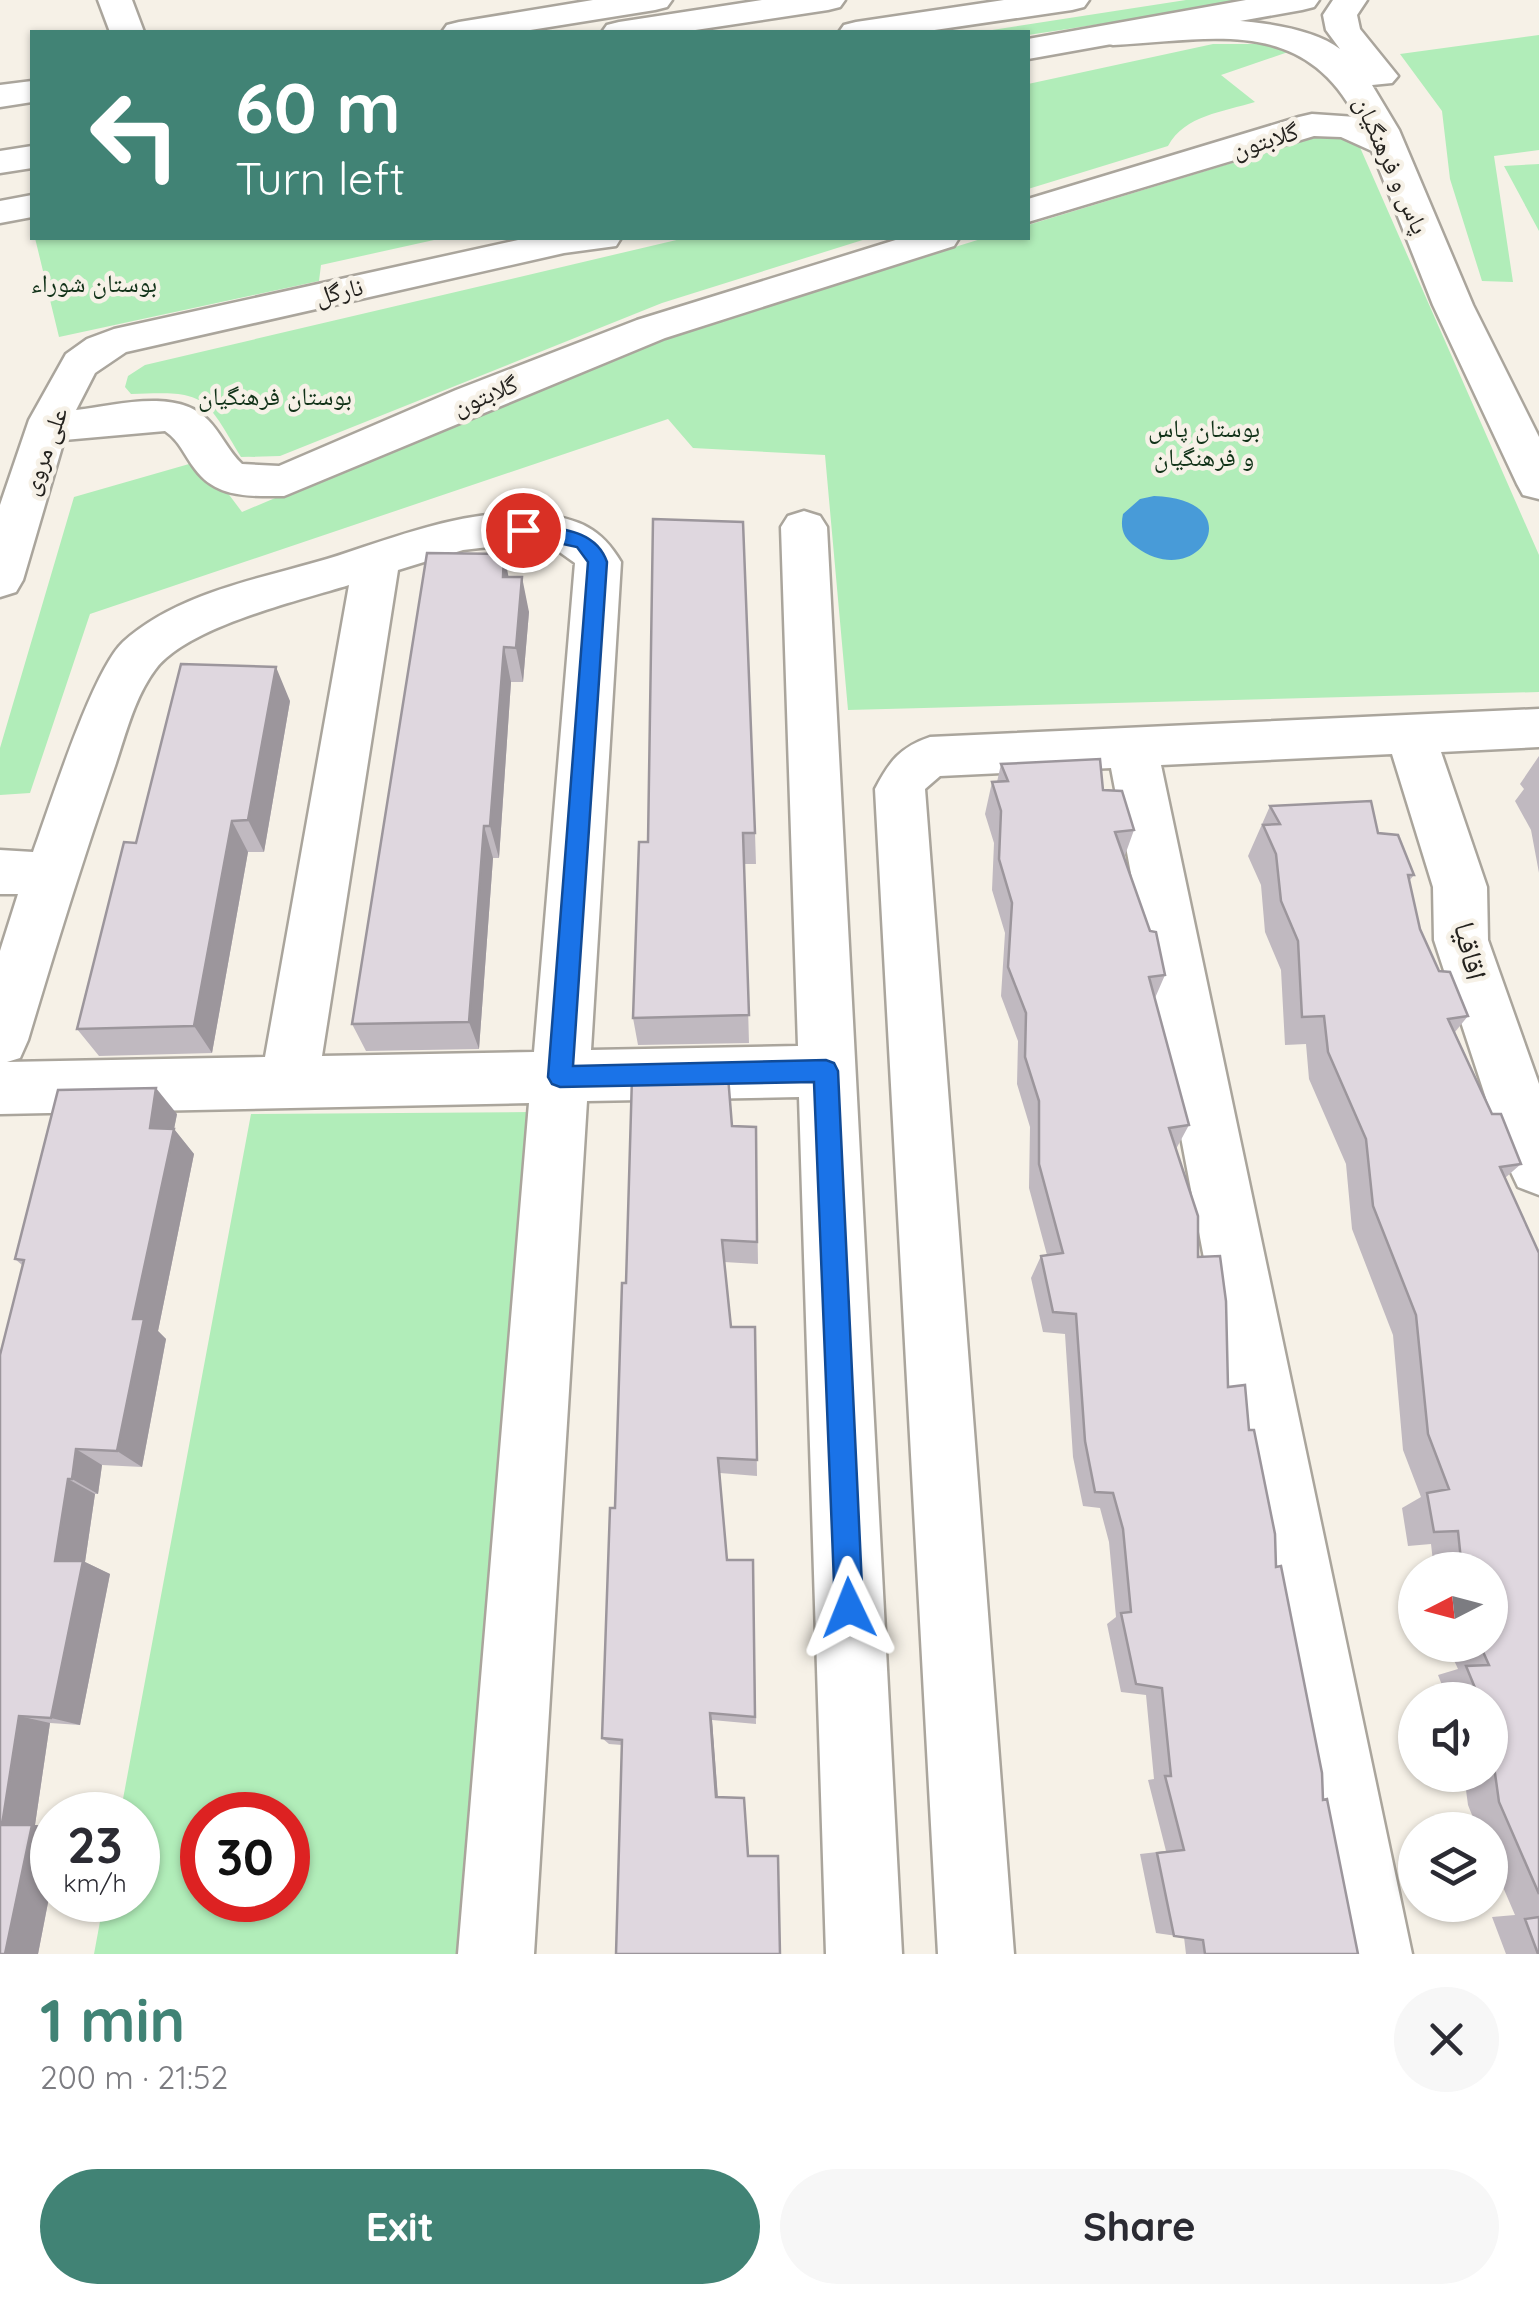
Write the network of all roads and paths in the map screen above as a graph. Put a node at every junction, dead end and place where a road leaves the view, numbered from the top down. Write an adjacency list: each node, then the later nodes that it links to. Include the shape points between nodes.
1 (116, 0): 7 (main road)
2 (655, 0): 8 (main road)
3 (828, 0): 9 (main road)
4 (1072, 0): 10 (main road)
5 (1302, 0): 11 (main road)
6 (1350, 0): 28 (main road, پاس و فرهنگیان, via 1340,15 1343,30 1389,86 1423,152 1483,321)
7 (125, 30)
8 (472, 30)
9 (632, 30)
10 (870, 30)
11 (1113, 35): 12 (main road); 17 (main road, پاس و فرهنگیان, via 1240,32 1300,41 1348,72)
12 (1030, 49)
13 (30, 92): 14 (main road)
14 (0, 96)
15 (30, 120): 16 (main road)
16 (0, 124)
17 (1386, 144): 23 (main road, گلابتون, via 1348,126 1312,125); 28 (main road, پاس و فرهنگیان, via 1452,304)
18 (30, 157): 19 (main road)
19 (0, 162)
20 (30, 191): 21 (main road)
21 (0, 195)
22 (30, 206): 24 (main road)
23 (1030, 210)
24 (0, 212)
25 (573, 240): 27 (main road, نارگل)
26 (934, 240): 29 (main road, گلابتون, via 651,329 284,481 226,475 175,418)
27 (114, 342): 29 (main road, علی مروی, via 90,353 72,375)
28 (1488, 372): 30 (main road, پاس و فرهنگیان)
29 (50, 428): 33 (main road, علی مروی)
30 (1539, 484)
31 (804, 527): 40 (main road)
32 (377, 556): 38 (main road, via 235,603 175,628 137,656); 41 (main road, via 462,534 523,530 583,541 598,562); 42 (main road)
33 (0, 580)
34 (1539, 728): 35 (main road)
35 (1410, 733): 36 (main road); 44 (main road, اقاقیا, via 1460,886 1461,940)
36 (1132, 748): 47 (main road, via 930,757 910,771 900,789); 48 (main road)
37 (0, 872): 38 (main road)
38 (51, 874): 39 (main road)
39 (0, 1040)
40 (826, 1071): 41 (main road); 46 (main road)
41 (560, 1077): 42 (main road); 45 (main road)
42 (289, 1082): 43 (main road)
43 (0, 1088)
44 (1539, 1168)
45 (496, 1954)
46 (864, 1954)
47 (976, 1954)
48 (1374, 1954)

